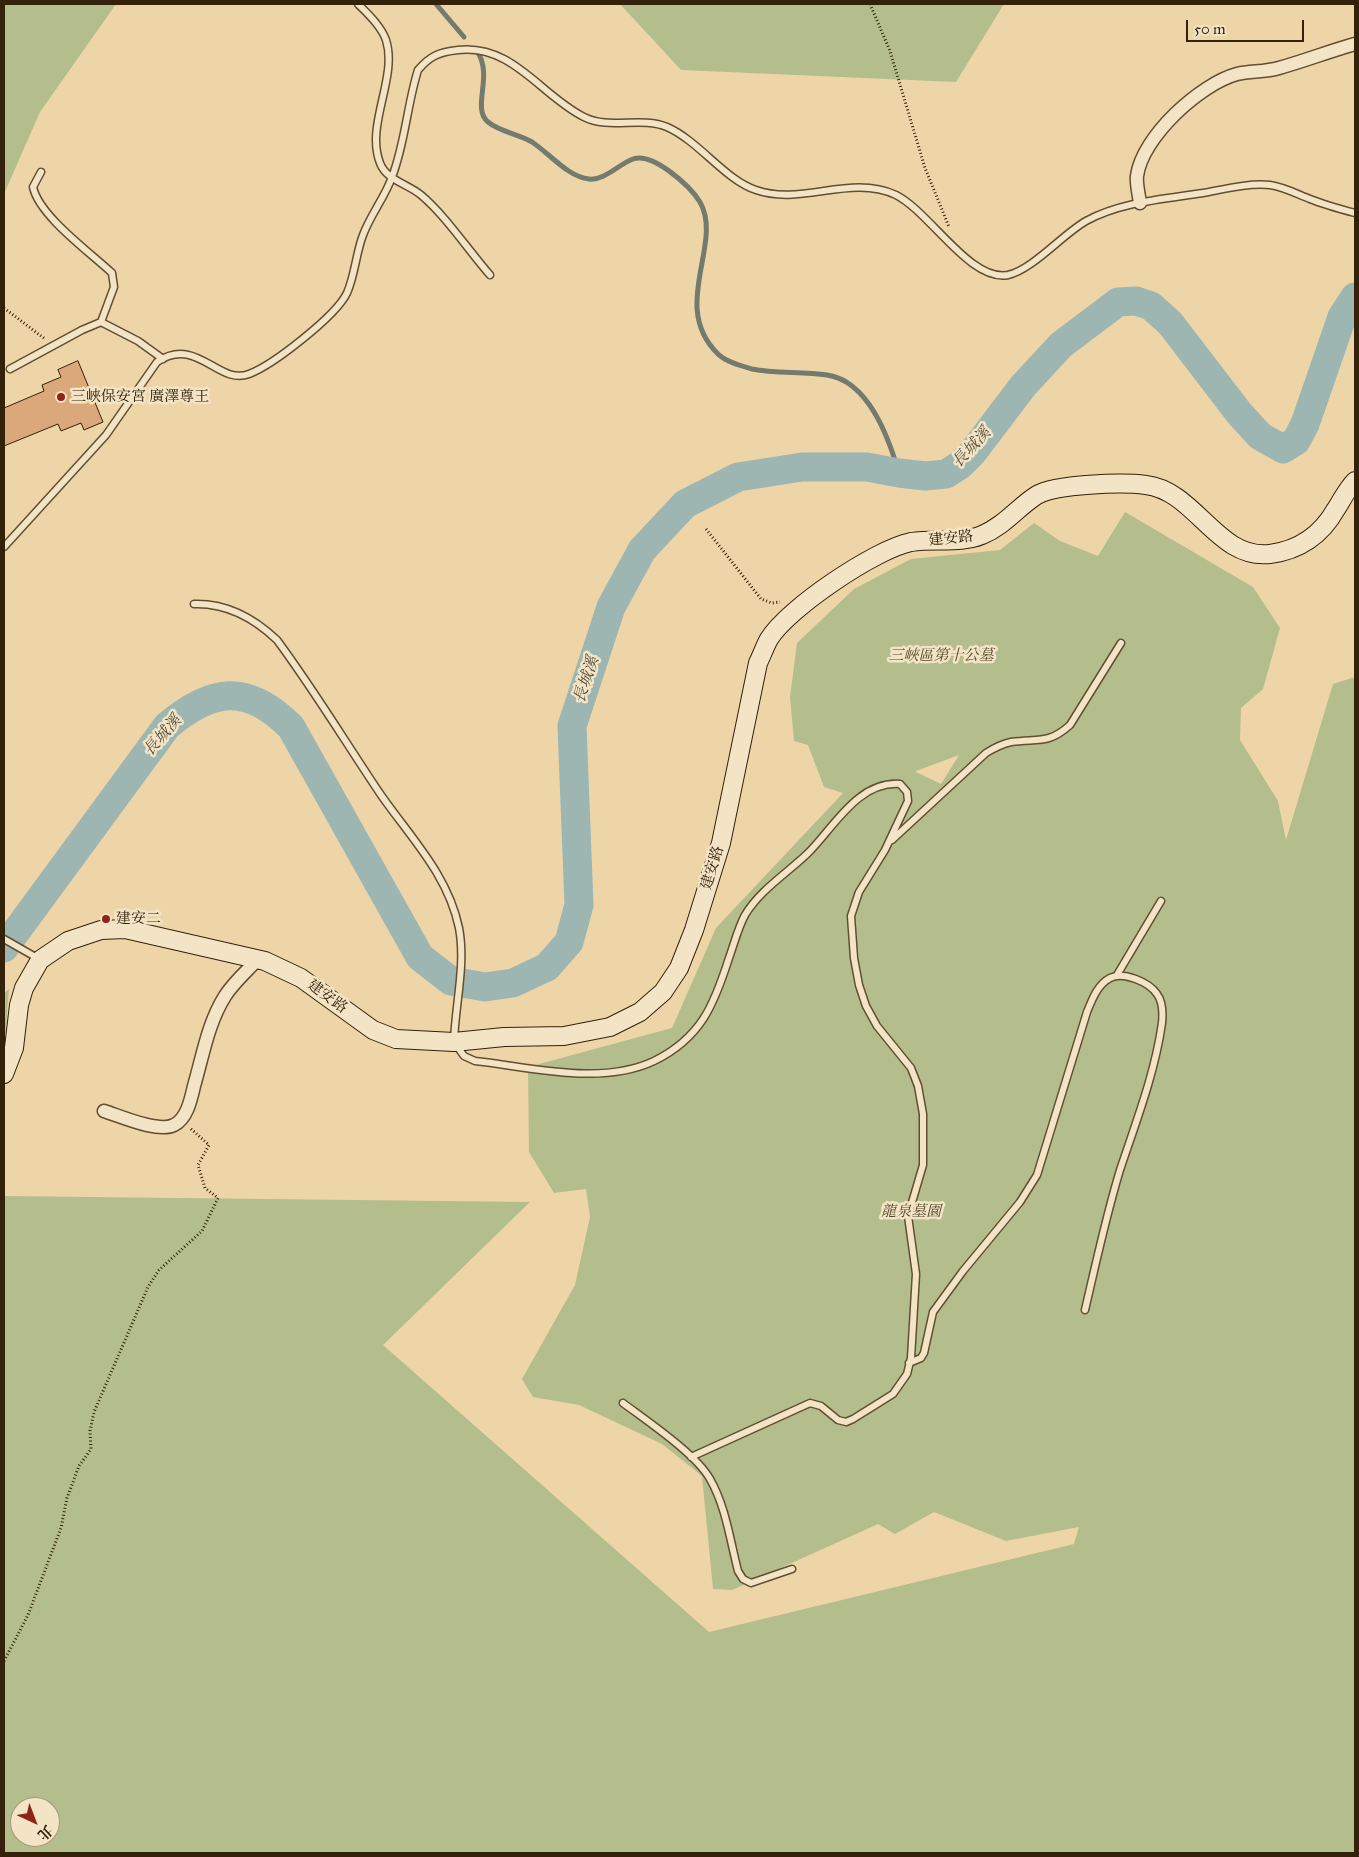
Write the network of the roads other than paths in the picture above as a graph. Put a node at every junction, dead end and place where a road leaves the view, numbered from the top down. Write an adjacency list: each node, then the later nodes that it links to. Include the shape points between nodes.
1 (358, 4): 4 (lane, via 380,28 388,49 377,154 385,172)
2 (1355, 44): 5 (street, via 1278,68 1237,74 1190,101 1166,124 1147,150 1137,177)
3 (42, 172): 8 (lane, via 33,187 38,200 72,239 112,273 114,287)
4 (392, 178): 5 (lane, via 418,70 440,52 466,49 501,56 586,119 653,123 666,127 681,135 746,187 770,195 862,187 884,190 900,197 959,252 982,270 996,276 1010,275 1025,268 1084,222 1102,213); 7 (lane, via 421,195); 9 (lane, via 369,220 343,301 302,339 257,370 241,376 190,355 174,354)
5 (1140, 203): 6 (lane, via 1250,185 1271,185)
6 (1355, 213)
7 (490, 275)
8 (101, 322): 9 (lane, via 138,340); 10 (lane)
9 (162, 359): 12 (lane, via 106,435)
10 (10, 369)
11 (1355, 481): 21 (street, 建安路, via 1326,527 1291,549 1269,554 1251,554 1237,549 1180,499 1162,489 1110,483 1051,490 1038,495 1002,525 968,540 912,542 872,557 816,596 770,638 758,663 721,843 694,930 679,968 663,992 640,1012 610,1027 564,1036)
12 (4, 546)
13 (194, 604): 21 (lane, via 211,604 234,611 260,625 277,640 382,796 428,857 453,905 459,930 461,959)
14 (1121, 642): 15 (lane, via 1070,725 1059,735 1049,740 1011,742 986,753)
15 (889, 843): 21 (lane, via 908,801 907,792 900,784 875,789 855,801 807,854 754,903 736,937 711,1008 694,1033 653,1061 607,1074 584,1074 475,1061 464,1056); 25 (lane, via 859,892 851,916 854,958 866,1006 876,1026 911,1068 923,1114 923,1165 908,1216 916,1274)
16 (1161, 901): 20 (lane)
17 (4, 939): 19 (lane)
18 (258, 959): 19 (street, 建安路, via 125,929 83,935); 21 (street, 建安路, via 301,978 373,1030 396,1039); 23 (street, via 235,983 220,1006 210,1028 191,1100 180,1120 164,1127)
19 (40, 960): 22 (street, 建安路, via 18,1005 14,1048)
20 (1117, 975): 24 (lane, via 1150,986 1162,1007 1162,1022 1147,1088 1111,1203); 25 (lane, via 1106,980 1096,991 1087,1012 1037,1175 1020,1202 933,1312 924,1353)
21 (454, 1042)
22 (4, 1074)
23 (104, 1111)
24 (1085, 1310)
25 (909, 1363): 27 (lane, via 907,1374 893,1394 853,1420 838,1420 821,1406 810,1403)
26 (623, 1403): 27 (lane)
27 (691, 1458): 28 (lane, via 713,1484 743,1579 751,1583)
28 (792, 1569)

